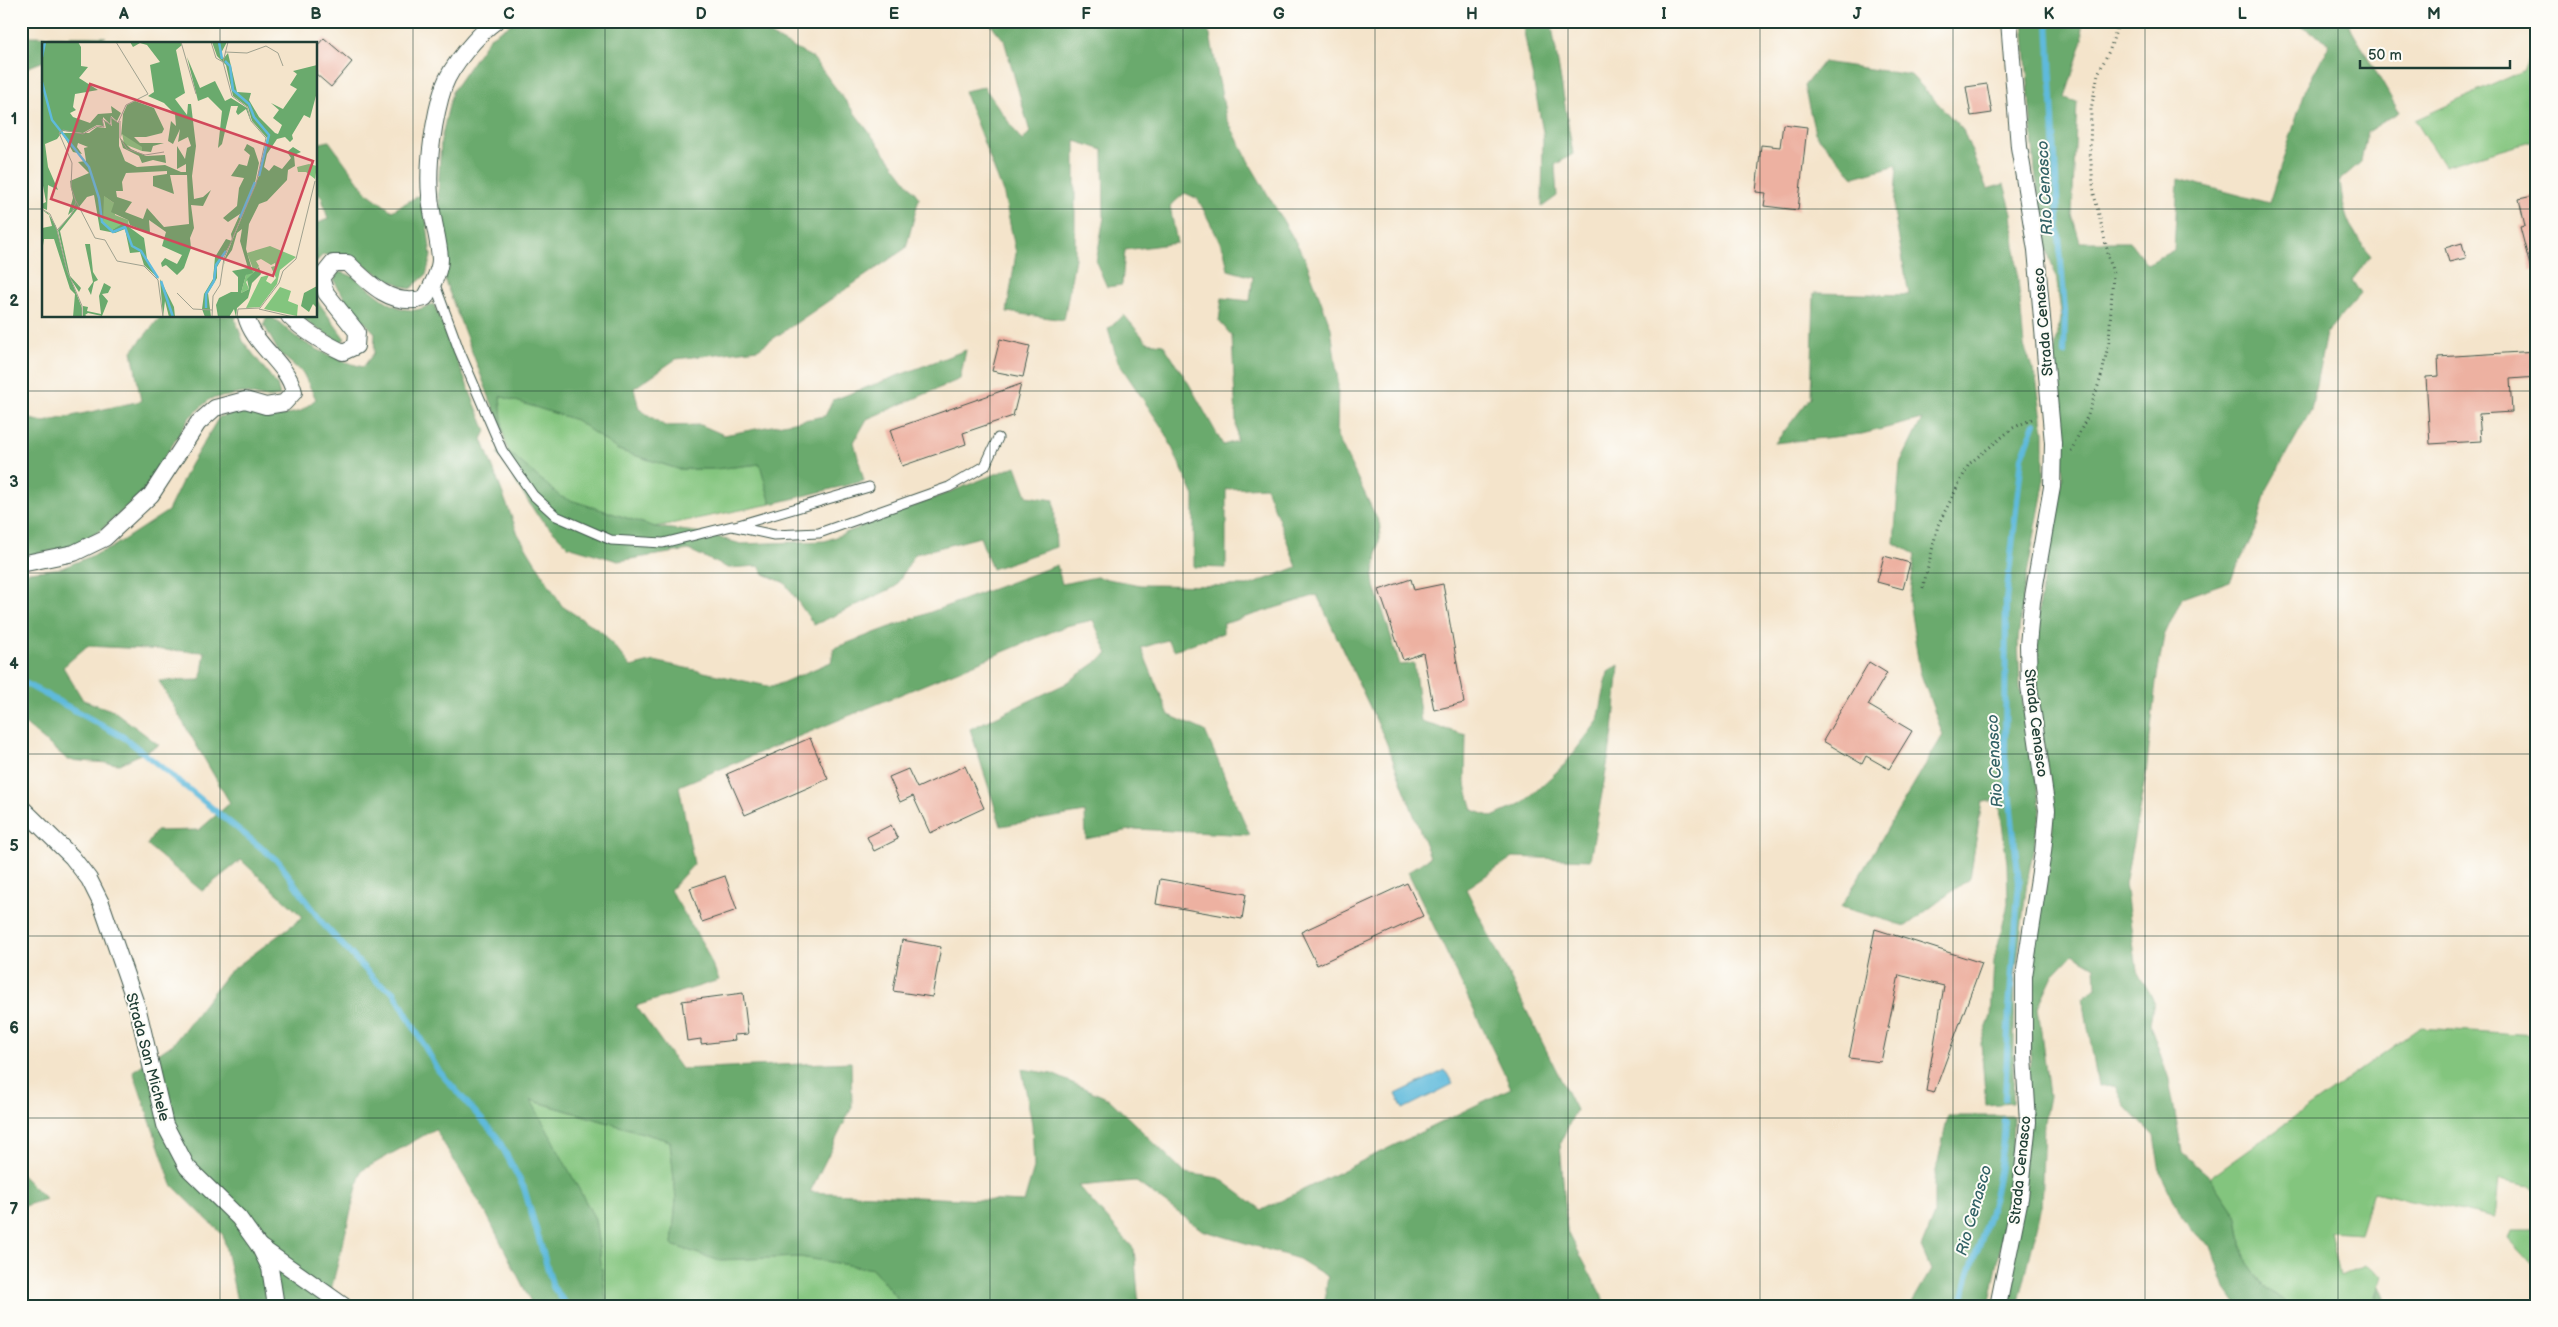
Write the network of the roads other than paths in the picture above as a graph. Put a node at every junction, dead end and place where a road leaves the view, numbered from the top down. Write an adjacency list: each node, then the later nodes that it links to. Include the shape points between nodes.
1 (496, 21): 3 (street, via 468,48 445,85 433,138 430,193 440,260)
2 (2009, 21): 14 (street, Strada Cenasco, via 2020,147 2036,250 2053,475 2028,645 2029,686 2047,810 2024,976 2028,1122 2020,1198)
3 (434, 281): 5 (street, via 425,298 412,302 390,296 368,283 348,263 333,263 322,278 326,293 357,332 356,346 343,352 304,331); 8 (lane, via 459,350 502,450 534,495 556,516 611,540 662,543)
4 (247, 318): 9 (street, via 250,330 291,378 294,392 290,398 284,403 266,406 245,400 215,408 198,423 151,495 105,538 74,553)
5 (291, 318)
6 (998, 438): 8 (lane, via 984,466 949,487 819,533 774,535)
7 (869, 487): 8 (lane)
8 (732, 526)
9 (21, 564)
10 (21, 807): 11 (street, Strada San Michele, via 72,857 89,879 101,903 138,1010 166,1125 175,1146 187,1167 240,1218)
11 (259, 1246): 12 (street, Strada San Michele, via 270,1268); 13 (street)
12 (276, 1306)
13 (344, 1306)
14 (1998, 1306)

